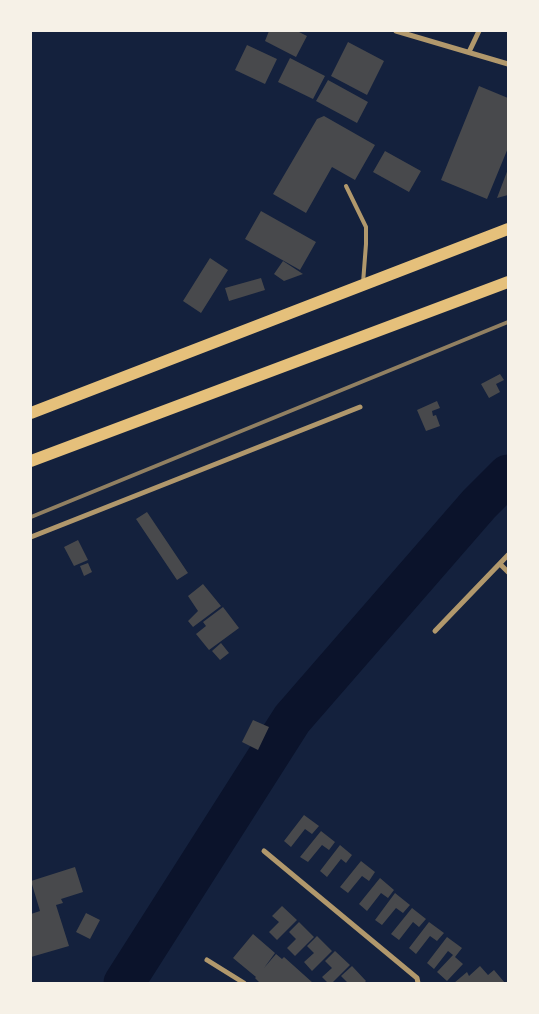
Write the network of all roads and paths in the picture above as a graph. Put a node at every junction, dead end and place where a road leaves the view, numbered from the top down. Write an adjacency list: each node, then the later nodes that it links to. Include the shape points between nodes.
1 (396, 31): 3 (street)
2 (479, 31): 3 (street)
3 (469, 52): 4 (street)
4 (508, 64)
5 (346, 186): 8 (lane, via 366,227)
6 (508, 229): 8 (main road)
7 (508, 282): 11 (main road)
8 (362, 285): 10 (main road)
9 (360, 407): 12 (street)
10 (31, 413)
11 (31, 461)
12 (31, 537)
13 (508, 555): 14 (street)
14 (500, 564): 15 (street); 16 (street)
15 (508, 572)
16 (435, 631)
17 (264, 851): 20 (street, via 417,978)
18 (207, 960): 19 (street)
19 (244, 983)
20 (418, 983)

